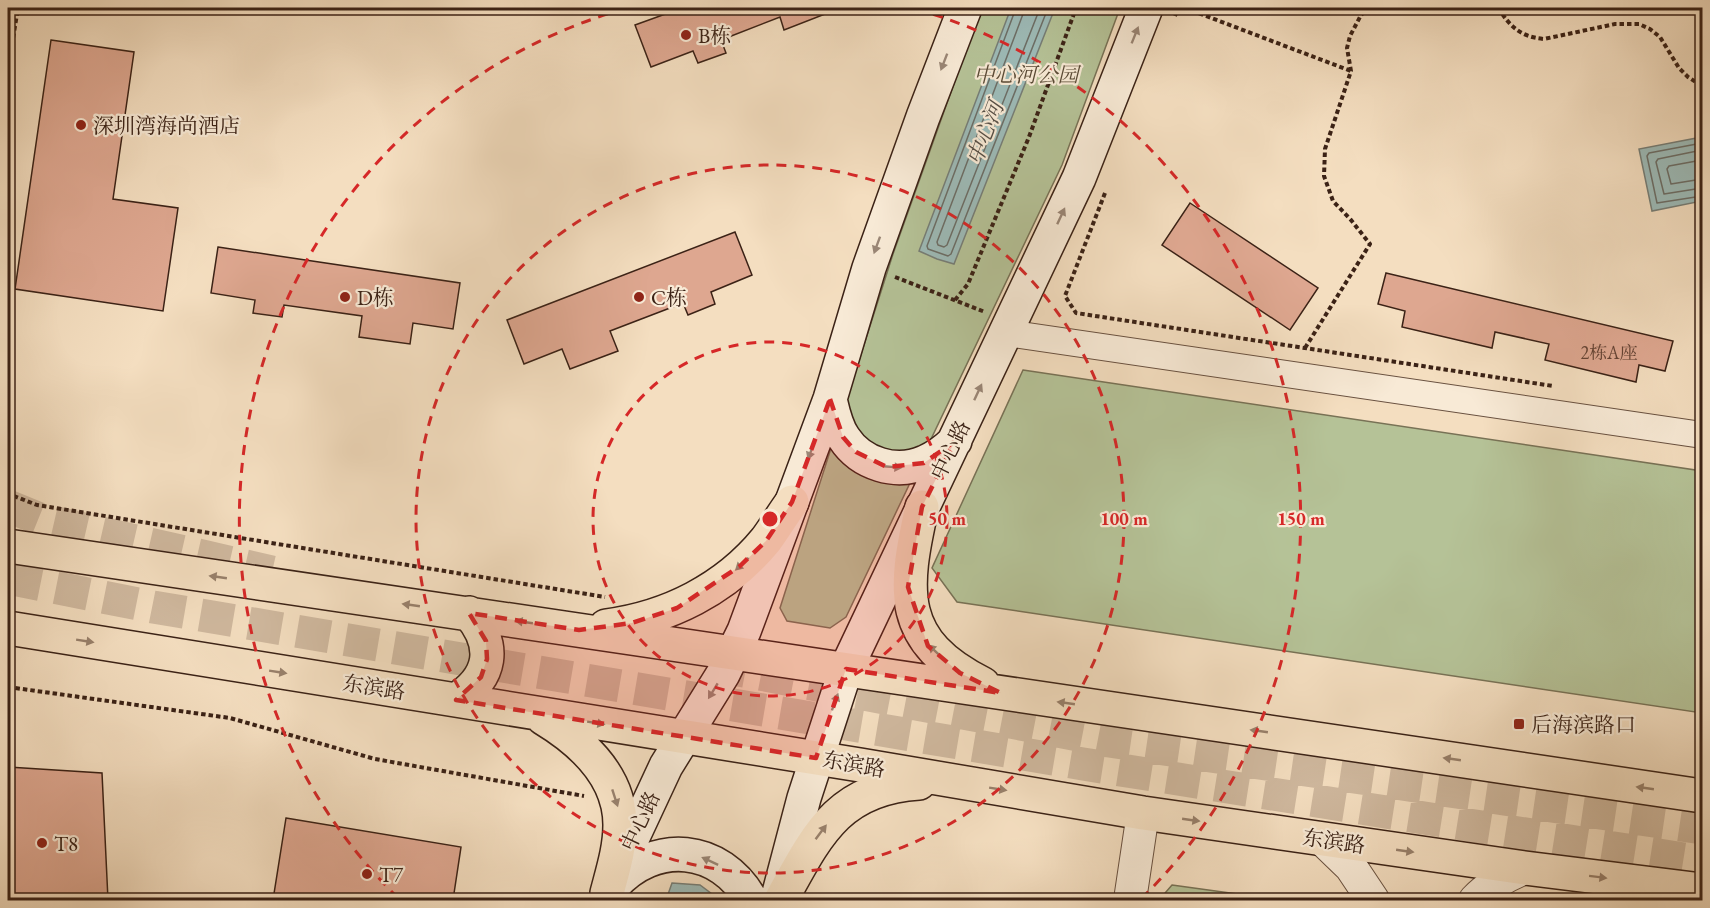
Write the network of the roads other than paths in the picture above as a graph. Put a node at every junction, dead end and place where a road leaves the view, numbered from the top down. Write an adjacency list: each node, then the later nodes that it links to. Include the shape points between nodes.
1 (965, 8): 4 (main road, 中心路, one-way to 4, via 869,268)
2 (1160, 13): 3 (main road, 中心路, one-way to 2)
3 (1007, 333): 5 (street); 6 (main road, 中心路, one-way to 3)
4 (830, 399): 6 (main road, one-way to 6, via 843,437 856,452 887,467 924,463); 7 (main road, 中心路, one-way to 7)
5 (1702, 435)
6 (955, 441): 8 (main road, 中心路)
7 (792, 502): 13 (main road, one-way to 13, via 766,541 712,589 677,608 643,619); 15 (main road, 中心路)
8 (922, 507): 16 (main road, 中心路); 17 (main road, one-way to 8, via 960,672 928,646 916,621 909,587)
9 (8, 532): 11 (main road)
10 (8, 546): 11 (main road)
11 (40, 551): 12 (main road, one-way to 11)
12 (469, 613): 13 (main road, one-way to 12); 18 (main road, via 486,641 487,659 481,677)
13 (579, 630): 15 (main road)
14 (14, 631): 18 (main road, 东滨路, one-way to 18)
15 (734, 652): 16 (main road); 20 (main road, 中心路, one-way to 20)
16 (846, 669): 17 (main road); 21 (main road, 中心路, one-way to 16)
17 (1001, 693): 23 (main road, one-way to 17)
18 (456, 700): 19 (main road, 东滨路)
19 (534, 713): 20 (main road, 东滨路, one-way to 20); 28 (main road, one-way to 28, via 566,732 592,755 617,801 619,845)
20 (684, 737): 21 (main road, 东滨路); 28 (main road, 中心路, via 659,779)
21 (816, 758): 22 (main road, 东滨路); 30 (main road, 中心路)
22 (948, 781): 24 (main road, 东滨路, one-way to 24); 30 (main road, one-way to 22, via 810,847 839,811 879,789)
23 (1702, 796)
24 (1143, 813): 25 (main road, 东滨路, one-way to 25); 31 (street)
25 (1322, 839): 26 (main road, 东滨路, one-way to 26); 32 (street, via 1351,867)
26 (1525, 868): 27 (main road, 东滨路, one-way to 27); 33 (street, via 1508,874)
27 (1702, 890)
28 (606, 897): 29 (main road, one-way to 28, via 739,882 720,866 700,856 678,854 657,856 642,863 624,874)
29 (751, 900)
30 (779, 900)
31 (1130, 900)
32 (1373, 900)
33 (1475, 900)

